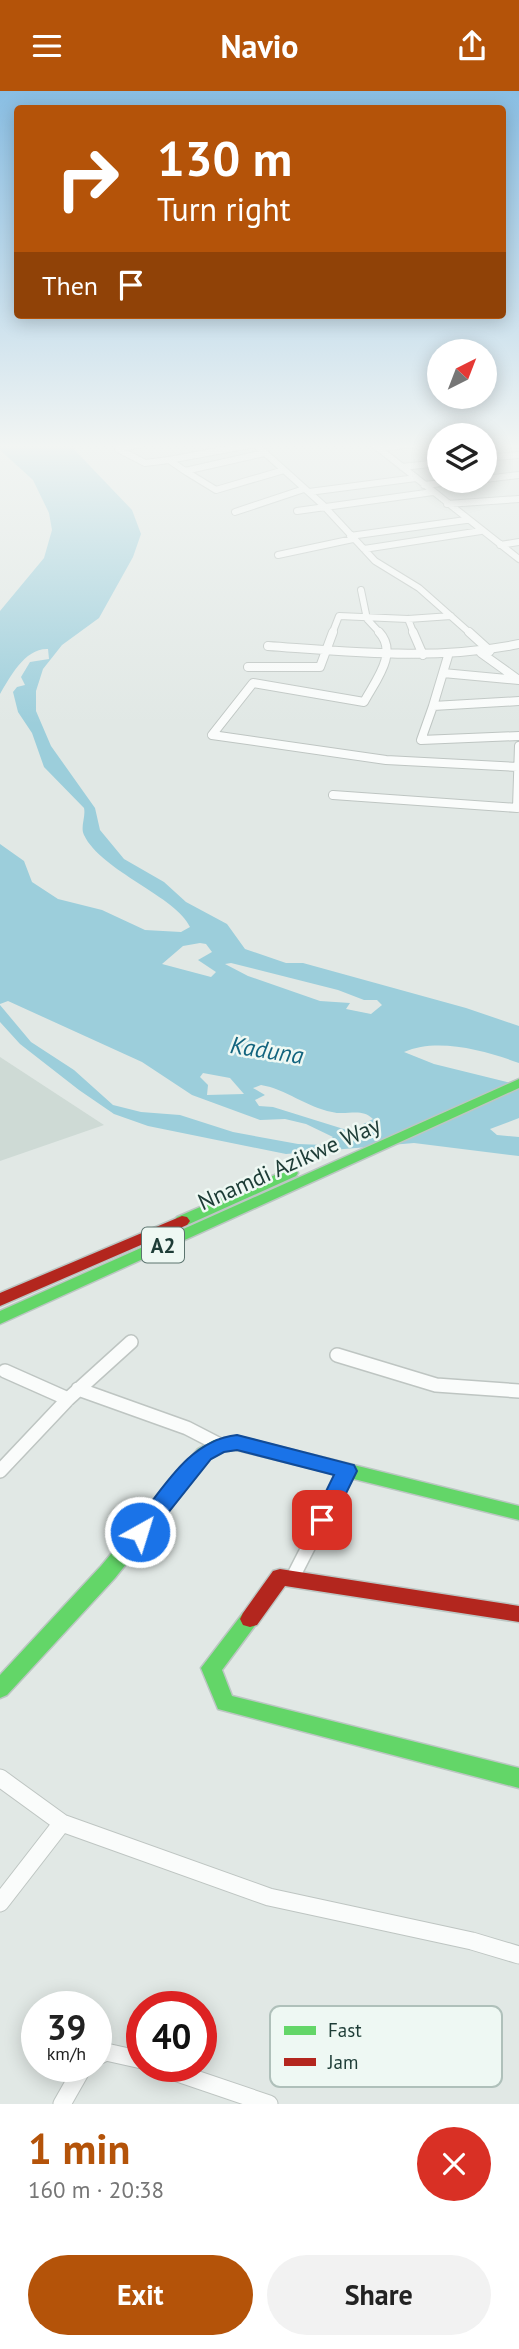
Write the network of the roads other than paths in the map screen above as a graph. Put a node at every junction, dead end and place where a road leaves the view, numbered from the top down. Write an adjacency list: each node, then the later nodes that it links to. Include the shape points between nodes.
1 (359, 537): 4 (street)
2 (442, 537): 7 (street)
3 (489, 537): 6 (street)
4 (352, 538): 7 (street); 8 (street)
5 (519, 542): 6 (street)
6 (500, 545): 9 (street)
7 (363, 549): 11 (street)
8 (278, 555)
9 (519, 559)
10 (361, 590): 12 (street)
11 (451, 617): 13 (street); 17 (street)
12 (368, 619): 13 (street); 16 (street, via 340,617); 18 (street, via 386,639)
13 (408, 619): 19 (street)
14 (519, 643): 17 (street)
15 (268, 646): 16 (street)
16 (327, 650): 18 (street); 21 (street, via 320,667)
17 (486, 652): 20 (street); 23 (street)
18 (388, 653): 19 (street); 28 (street, via 364,702 253,683 212,735 386,760)
19 (424, 655): 20 (street)
20 (449, 656): 22 (street)
21 (248, 667)
22 (443, 673): 23 (street); 25 (street)
23 (517, 679)
24 (519, 701): 25 (street)
25 (433, 706): 26 (street, via 421,740)
26 (519, 736)
27 (519, 746): 28 (street)
28 (518, 771): 30 (street)
29 (333, 795): 30 (street)
30 (518, 808)
31 (519, 1070): 33 (main road, Nnamdi Azikwe Way / A2)
32 (519, 1083): 33 (main road, Nnamdi Azikwe Way / A2)
33 (320, 1167): 34 (main road, Nnamdi Azikwe Way / A2); 35 (main road, Nnamdi Azikwe Way / A2)
34 (0, 1300)
35 (0, 1318)
36 (131, 1342): 40 (street)
37 (337, 1355): 39 (street, via 436,1385)
38 (5, 1371): 40 (street)
39 (519, 1391)
40 (73, 1394): 41 (street, via 187,1428); 42 (street)
41 (220, 1445): 43 (main road, via 237,1443); 47 (main road, via 204,1454 108,1572)
42 (0, 1471)
43 (347, 1471): 44 (main road); 45 (street)
44 (519, 1513)
45 (293, 1577): 46 (main road); 49 (main road, via 280,1577 211,1668 225,1703)
46 (519, 1614)
47 (0, 1689)
48 (0, 1778): 50 (street)
49 (519, 1778)
50 (62, 1823): 51 (street); 52 (street, via 269,1897)
51 (0, 1903)
52 (519, 1955)
53 (74, 2082): 55 (street)
54 (204, 2082): 56 (street)
55 (62, 2104)
56 (269, 2104)

